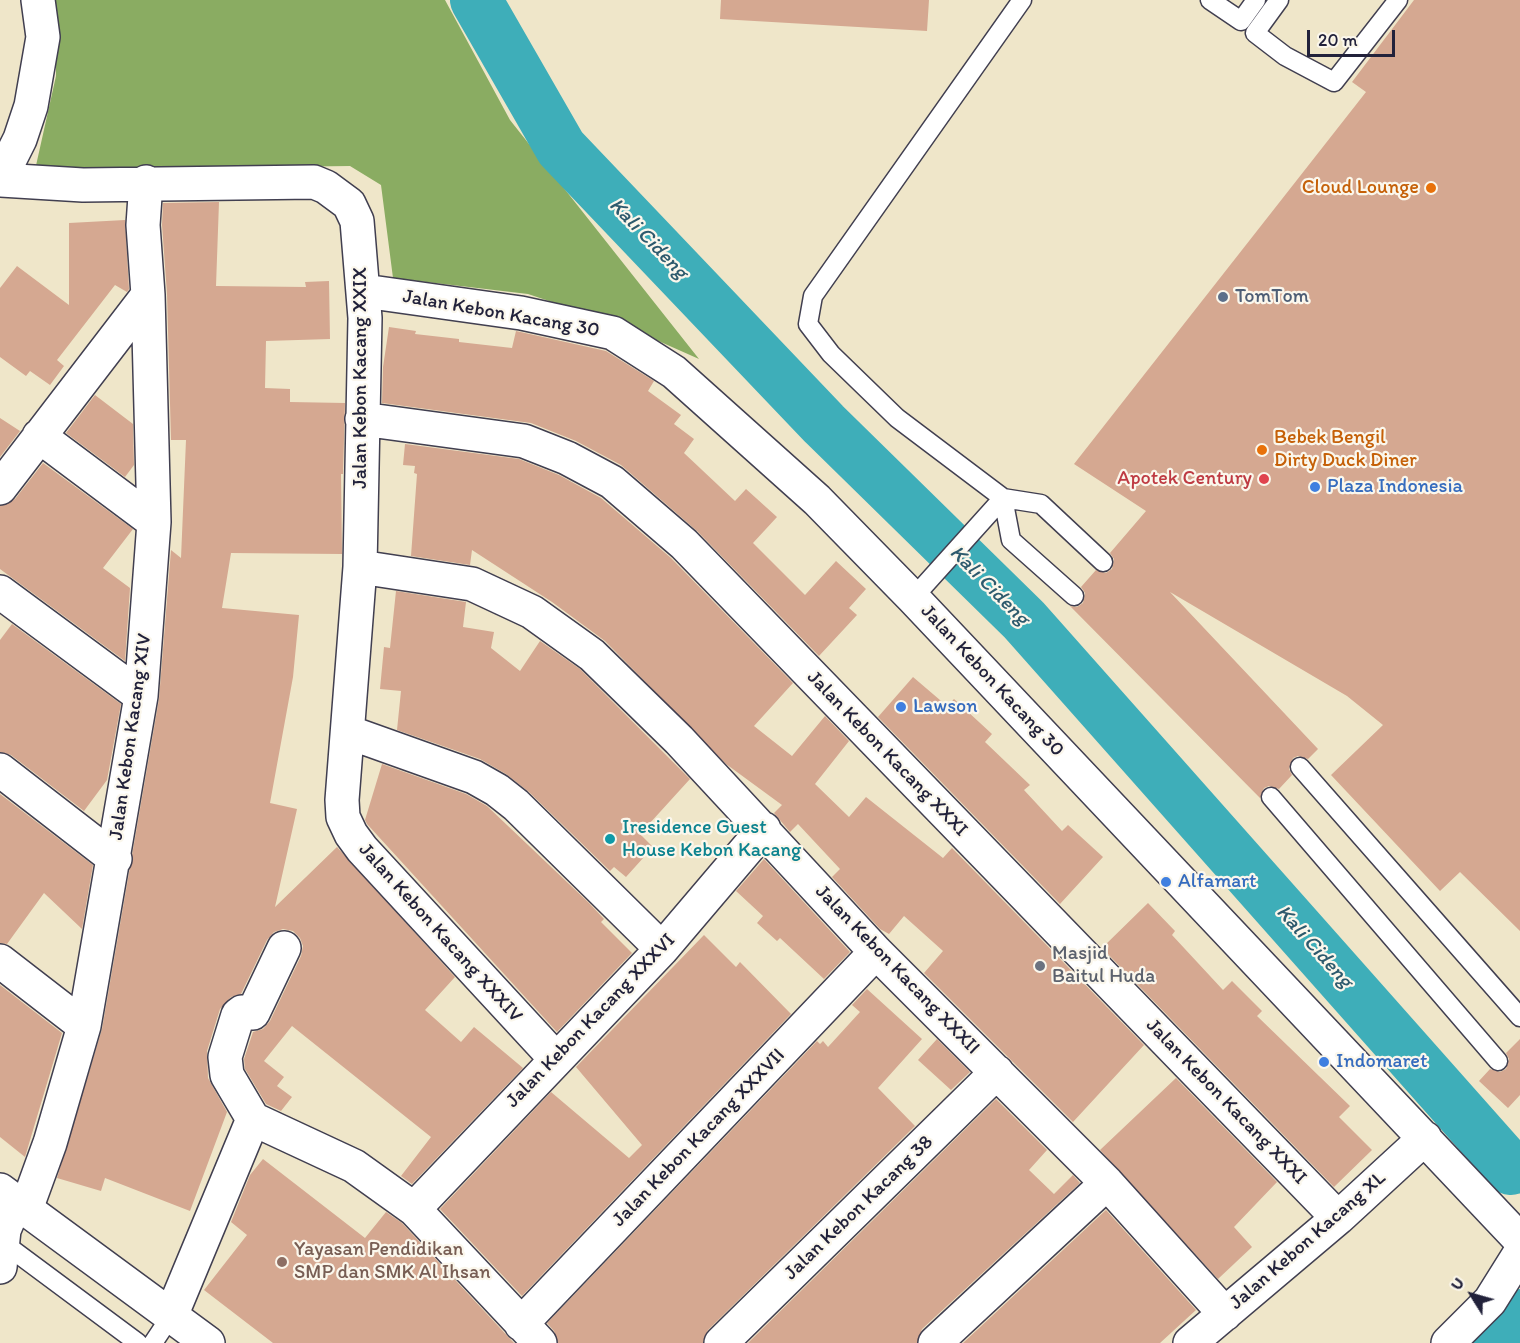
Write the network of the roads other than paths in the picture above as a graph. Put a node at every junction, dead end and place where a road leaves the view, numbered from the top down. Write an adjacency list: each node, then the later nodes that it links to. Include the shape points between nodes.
1 (38, 0): 7 (street, via 43,37 32,106)
2 (1022, 0): 14 (lane, via 813,296 808,324 831,354 897,418)
3 (1210, 0): 4 (lane, via 1240,21)
4 (1256, 0)
5 (1279, 0): 6 (lane, via 1255,33 1285,56 1334,82)
6 (1398, 0)
7 (0, 179): 8 (street, Jalan Kebon Kacang XXIX, via 83,185)
8 (146, 182): 9 (street, Jalan Kebon Kacang XXIX, via 314,182 326,187 348,204 357,220); 10 (street, Jalan Kebon Kacang XIV, via 143,225)
9 (364, 291): 11 (street, Jalan Kebon Kacang XXIX); 20 (street, Jalan Kebon Kacang 30, via 521,313 613,333 674,372 816,500)
10 (148, 295): 12 (street); 15 (street, Jalan Kebon Kacang XIV)
11 (362, 419): 17 (street, Jalan Kebon Kacang XXIX); 43 (street, Jalan Kebon Kacang XXXI, via 524,441 612,482 684,544)
12 (39, 436): 13 (street); 15 (street)
13 (0, 488)
14 (1003, 498): 16 (lane, via 1041,504); 19 (lane, via 1011,540); 20 (lane)
15 (154, 522): 21 (street, Jalan Kebon Kacang XIV)
16 (1102, 562)
17 (360, 567): 22 (street, Jalan Kebon Kacang XXIX); 27 (street, Jalan Kebon Kacang XXXII, via 472,584 532,612 592,656)
18 (0, 592): 21 (street)
19 (1074, 596)
20 (913, 598): 39 (street, Jalan Kebon Kacang 30)
21 (141, 696): 28 (street, Jalan Kebon Kacang XIV)
22 (348, 732): 26 (street, Jalan Kebon Kacang XXIX); 30 (street, via 474,777 497,790)
23 (1300, 767): 33 (lane)
24 (0, 770): 28 (street)
25 (1271, 797): 36 (lane)
26 (342, 800): 35 (street, Jalan Kebon Kacang XXXIV, via 343,817 362,849)
27 (764, 829): 30 (street, Jalan Kebon Kacang XXXVI); 31 (street, Jalan Kebon Kacang XXXII)
28 (115, 859): 34 (street, Jalan Kebon Kacang XIV)
29 (284, 948): 38 (street, via 253,1013 238,1015 225,1057 227,1075)
30 (662, 949): 35 (street, Jalan Kebon Kacang XXXVI)
31 (876, 952): 37 (street, Jalan Kebon Kacang XXXII); 49 (street, Jalan Kebon Kacang XXXVII)
32 (0, 961): 34 (street)
33 (1520, 1017)
34 (84, 1026): 41 (street, Jalan Kebon Kacang XIV, via 50,1143)
35 (555, 1058): 42 (street, Jalan Kebon Kacang XXXVI)
36 (1498, 1061)
37 (997, 1072): 40 (street, Jalan Kebon Kacang XXXII); 53 (street, Jalan Kebon Kacang 38)
38 (254, 1119): 42 (street, via 354,1166); 48 (street)
39 (1425, 1138): 43 (street, Jalan Kebon Kacang XL); 44 (street, Jalan Kebon Kacang 30)
40 (1107, 1183): 47 (street, Jalan Kebon Kacang XXXII); 54 (street)
41 (14, 1200): 45 (street, Jalan Kebon Kacang XIV); 48 (street)
42 (414, 1209): 49 (street)
43 (1338, 1218): 47 (street, Jalan Kebon Kacang XL)
44 (1520, 1240)
45 (1, 1251): 50 (lane)
46 (1520, 1253): 56 (street, via 1490,1301)
47 (1224, 1314): 55 (street, Jalan Kebon Kacang XL)
48 (171, 1316): 51 (lane); 52 (street)
49 (530, 1333)
50 (138, 1343)
51 (153, 1343)
52 (208, 1343)
53 (721, 1343)
54 (935, 1343)
55 (1191, 1343)
56 (1448, 1343)

